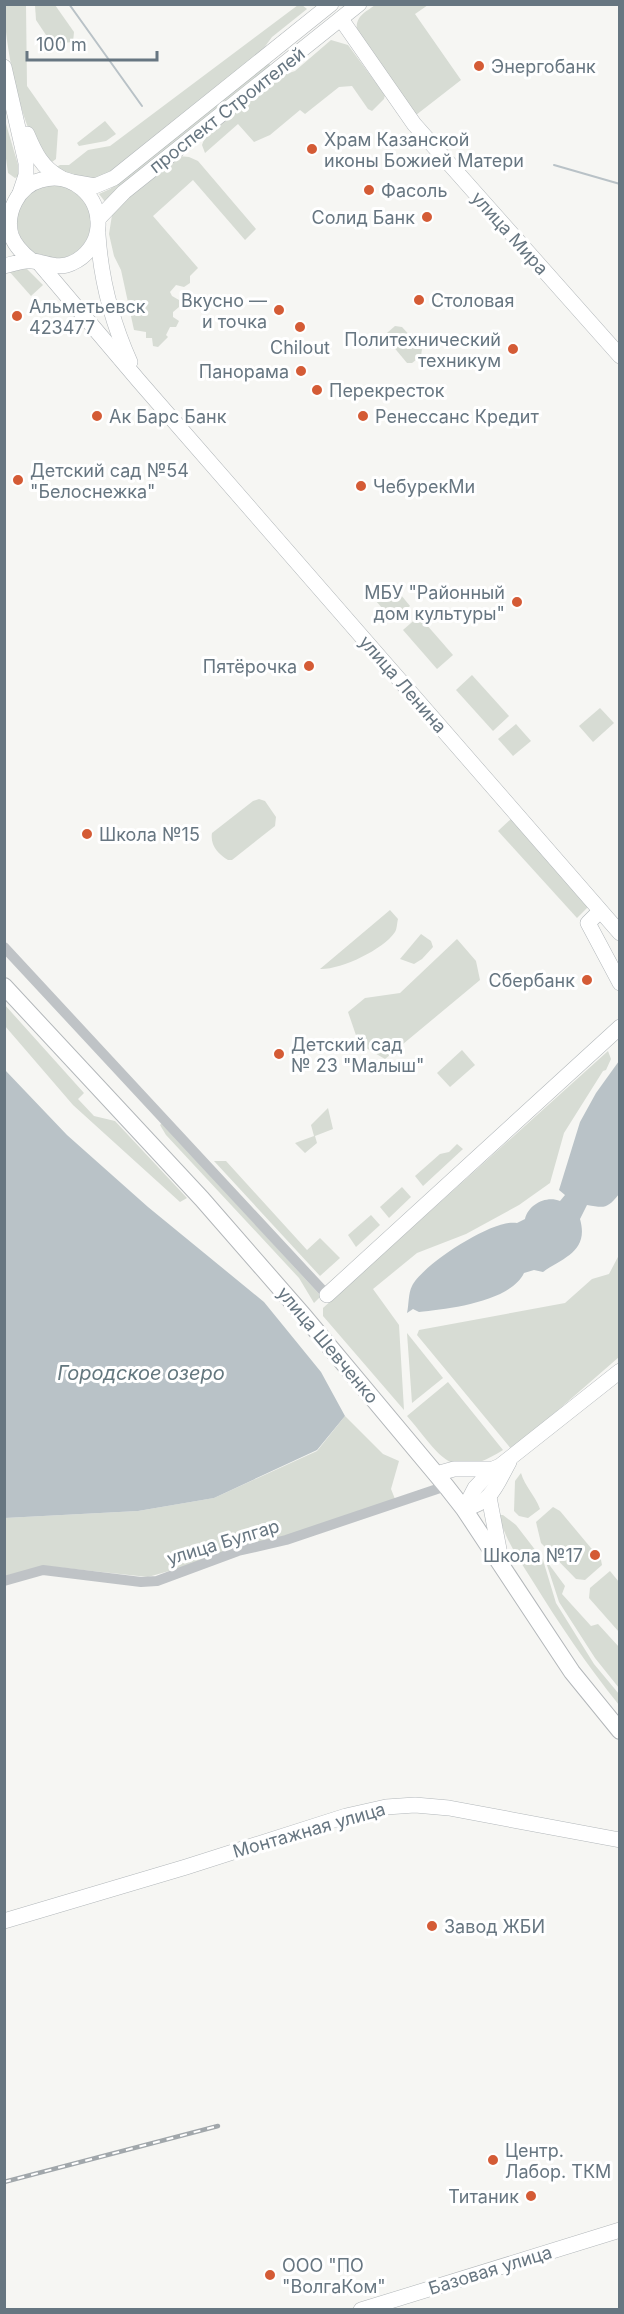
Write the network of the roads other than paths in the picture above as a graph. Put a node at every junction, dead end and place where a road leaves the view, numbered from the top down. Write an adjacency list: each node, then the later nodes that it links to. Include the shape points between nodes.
1 (331, 4): 4 (street, проспект Строителей)
2 (359, 4): 3 (street, проспект Строителей)
3 (341, 19): 6 (street, проспект Строителей); 14 (street, улица Мира, via 414,124)
4 (270, 53): 6 (street); 8 (street, проспект Строителей, via 114,178 95,186)
5 (4, 67): 7 (street)
6 (282, 68): 10 (street, проспект Строителей, via 124,192)
7 (9, 87): 8 (street, via 34,152 51,173); 9 (street, via 26,164 23,189)
8 (66, 180): 9 (street, via 41,180); 10 (street, via 86,191 95,204)
9 (18, 195): 11 (street)
10 (98, 226): 12 (street, via 93,245 83,257 60,267); 15 (street, улица Ленина, via 101,270 117,334)
11 (7, 230): 12 (street, via 18,249)
12 (35, 262): 13 (street); 15 (street, улица Ленина)
13 (4, 266)
14 (620, 356)
15 (139, 381): 16 (street, улица Ленина)
16 (600, 911): 17 (street, улица Ленина); 19 (street, via 588,922)
17 (620, 933)
18 (4, 947): 22 (street)
19 (620, 983)
20 (4, 986): 26 (main road, улица Шевченко, via 210,1208)
21 (620, 1027): 22 (street)
22 (327, 1295)
23 (620, 1371): 24 (street)
24 (511, 1459): 25 (street); 27 (street)
25 (493, 1469): 26 (street, via 454,1469); 28 (street, via 475,1488)
26 (441, 1480): 28 (main road, улица Шевченко); 30 (street, улица Булгар, via 286,1540 238,1551 157,1581 43,1570)
27 (489, 1497): 28 (street); 29 (street)
28 (464, 1509): 29 (main road, улица Шевченко)
29 (503, 1568): 31 (main road, улица Шевченко, via 572,1672)
30 (4, 1581)
31 (620, 1731)
32 (620, 1840): 33 (street, Монтажная улица, via 448,1808 386,1807)
33 (4, 1921)
34 (620, 2230): 35 (street, Базовая улица)
35 (361, 2310)

